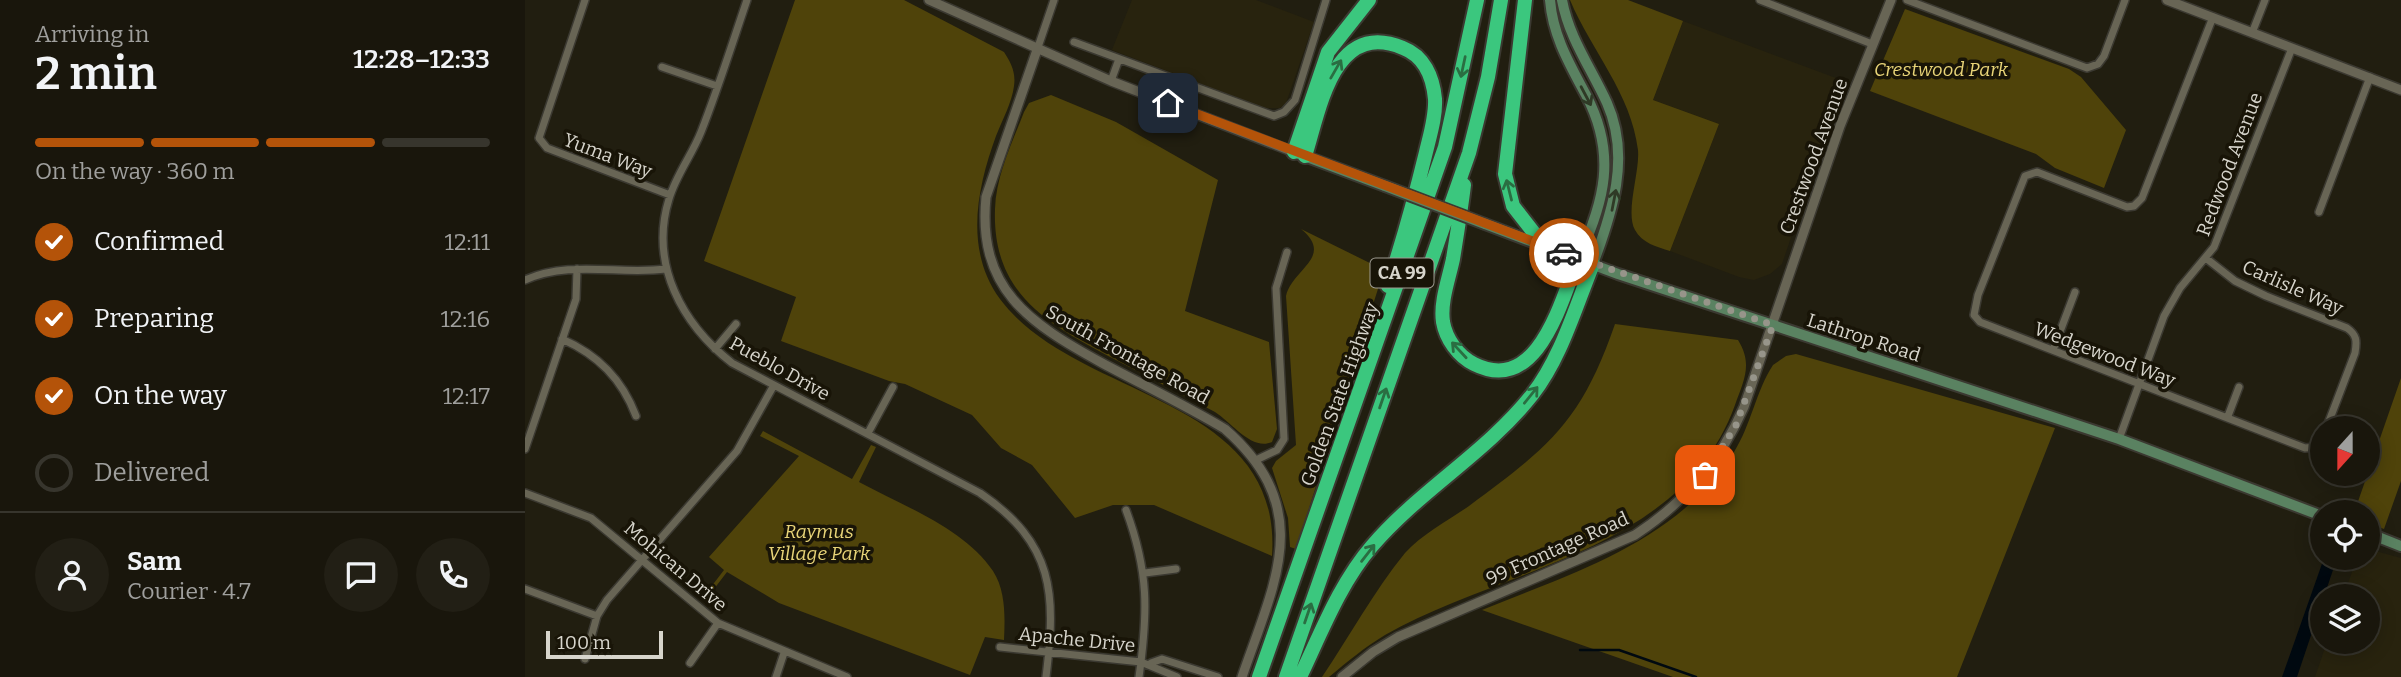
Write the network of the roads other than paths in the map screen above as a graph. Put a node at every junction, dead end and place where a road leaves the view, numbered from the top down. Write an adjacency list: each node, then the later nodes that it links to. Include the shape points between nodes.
1 (585, 0): 32 (street, Yuma Way, via 539,138 547,148)
2 (747, 0): 28 (street, Pueblo Drive)
3 (929, 0): 23 (street, Lathrop Road)
4 (1054, 0): 23 (street)
5 (1326, 0): 24 (street, via 1295,100 1280,114 1264,115)
6 (1369, 0): 31 (highway, via 1328,52)
7 (1476, 0): 64 (highway, Golden State Highway / CA 99, one-way to 64, via 1445,148)
8 (1501, 0): 30 (highway, CA 99)
9 (1525, 0): 34 (highway, one-way to 9, via 1513,206 1505,174)
10 (1550, 0): 36 (main road, one-way to 36, via 1555,36 1593,110 1604,147 1601,203)
11 (1562, 0): 38 (main road, one-way to 11, via 1615,199 1615,135 1606,102 1569,28)
12 (1760, 0): 21 (street)
13 (1891, 0): 21 (street, Crestwood Avenue)
14 (1907, 0): 15 (street, via 2087,68 2104,56)
15 (2125, 0)
16 (2167, 0): 18 (street)
17 (2265, 0): 19 (street)
18 (2213, 17): 19 (street); 47 (street, Wedgewood Way, via 2142,198 2134,206 2037,172 2025,176 1974,315 1980,322)
19 (2252, 33): 22 (street)
20 (1074, 42): 24 (street)
21 (1872, 44): 44 (street, Crestwood Avenue)
22 (2292, 48): 26 (street); 37 (street, Redwood Avenue)
23 (1037, 50): 27 (street, Lathrop Road); 59 (street, South Frontage Road, via 986,197 986,239 1000,282 1041,328 1225,429)
24 (1119, 60): 27 (street)
25 (661, 67): 28 (street)
26 (2370, 77): 29 (street); 33 (street)
27 (1111, 81): 31 (street, Lathrop Road)
28 (717, 86): 32 (street, Pueblo Drive, via 701,132)
29 (2401, 90)
30 (1469, 153): 36 (highway, one-way to 30, via 1541,345 1523,364 1496,369 1477,365 1462,355 1449,339 1443,316); 87 (highway, CA 99, one-way to 30)
31 (1299, 154): 34 (main road, Lathrop Road, bridge); 64 (highway, one-way to 64, via 1346,54 1359,45 1385,42 1416,55 1427,70 1436,103 1428,142 1409,221)
32 (670, 195): 40 (street, Pueblo Drive, via 664,241)
33 (2319, 212)
34 (1545, 247): 36 (main road, Lathrop Road)
35 (1287, 252): 59 (street, via 1276,288 1284,439 1277,450)
36 (1578, 259): 38 (main road, Lathrop Road)
37 (2207, 259): 49 (street, Redwood Avenue, via 2173,298); 54 (street, Carlisle Way, via 2235,281 2347,328 2357,338)
38 (1593, 264): 44 (main road, Lathrop Road); 88 (highway, one-way to 38, via 1342,592 1372,546 1481,448 1532,395 1554,360)
39 (577, 269): 40 (street, via 635,273); 41 (street); 45 (street, via 576,299)
40 (666, 269): 46 (street, Pueblo Drive, via 689,321)
41 (526, 278)
42 (2075, 292): 47 (street)
43 (736, 324): 46 (street)
44 (1773, 325): 56 (main road, Lathrop Road); 89 (street, 99 Frontage Road, via 1744,407 1723,450 1705,475 1659,519 1608,547 1398,637)
45 (562, 339): 52 (street, via 604,365); 58 (street)
46 (715, 349): 48 (street, Pueblo Drive)
47 (2053, 350): 49 (street, Wedgewood Way)
48 (774, 385): 55 (street, Pueblo Drive); 66 (street, via 737,451)
49 (2140, 385): 53 (street, Wedgewood Way); 56 (street, Redwood Avenue)
50 (893, 387): 55 (street)
51 (2239, 387): 53 (street)
52 (636, 416)
53 (2228, 416): 57 (street, Wedgewood Way)
54 (2331, 416)
55 (869, 433): 73 (street, Pueblo Drive, via 980,493 1021,528 1039,556 1049,591)
56 (2119, 439): 62 (main road, Lathrop Road)
57 (2310, 448)
58 (525, 449)
59 (1256, 460): 85 (street, South Frontage Road, via 1280,518 1282,549)
60 (525, 493): 66 (street, Mohican Drive, via 591,518)
61 (1126, 510): 68 (street)
62 (2310, 511)
63 (2380, 538): 65 (main road)
64 (1307, 540): 86 (highway, Golden State Highway / CA 99)
65 (2401, 546)
66 (642, 561): 70 (street); 71 (street, Mohican Drive)
67 (1176, 569): 68 (street)
68 (1145, 573): 76 (street)
69 (525, 589): 70 (street)
70 (597, 616): 75 (street)
71 (718, 623): 74 (street, Mohican Drive); 77 (street)
72 (1000, 647): 73 (street, Apache Drive)
73 (1049, 652): 76 (street, Apache Drive); 81 (street, Pueblo Drive)
74 (784, 653): 79 (street); 80 (street, Mohican Drive)
75 (585, 659)
76 (1141, 662): 78 (street, Apache Drive); 82 (street)
77 (691, 663)
78 (1151, 663): 83 (street, Apache Drive); 84 (street, Apache Drive, via 1163,659)
79 (776, 677)
80 (847, 677)
81 (1046, 677)
82 (1139, 677)
83 (1177, 677)
84 (1218, 677)
85 (1242, 677)
86 (1259, 677)
87 (1286, 677)
88 (1300, 677)
89 (1342, 677)

